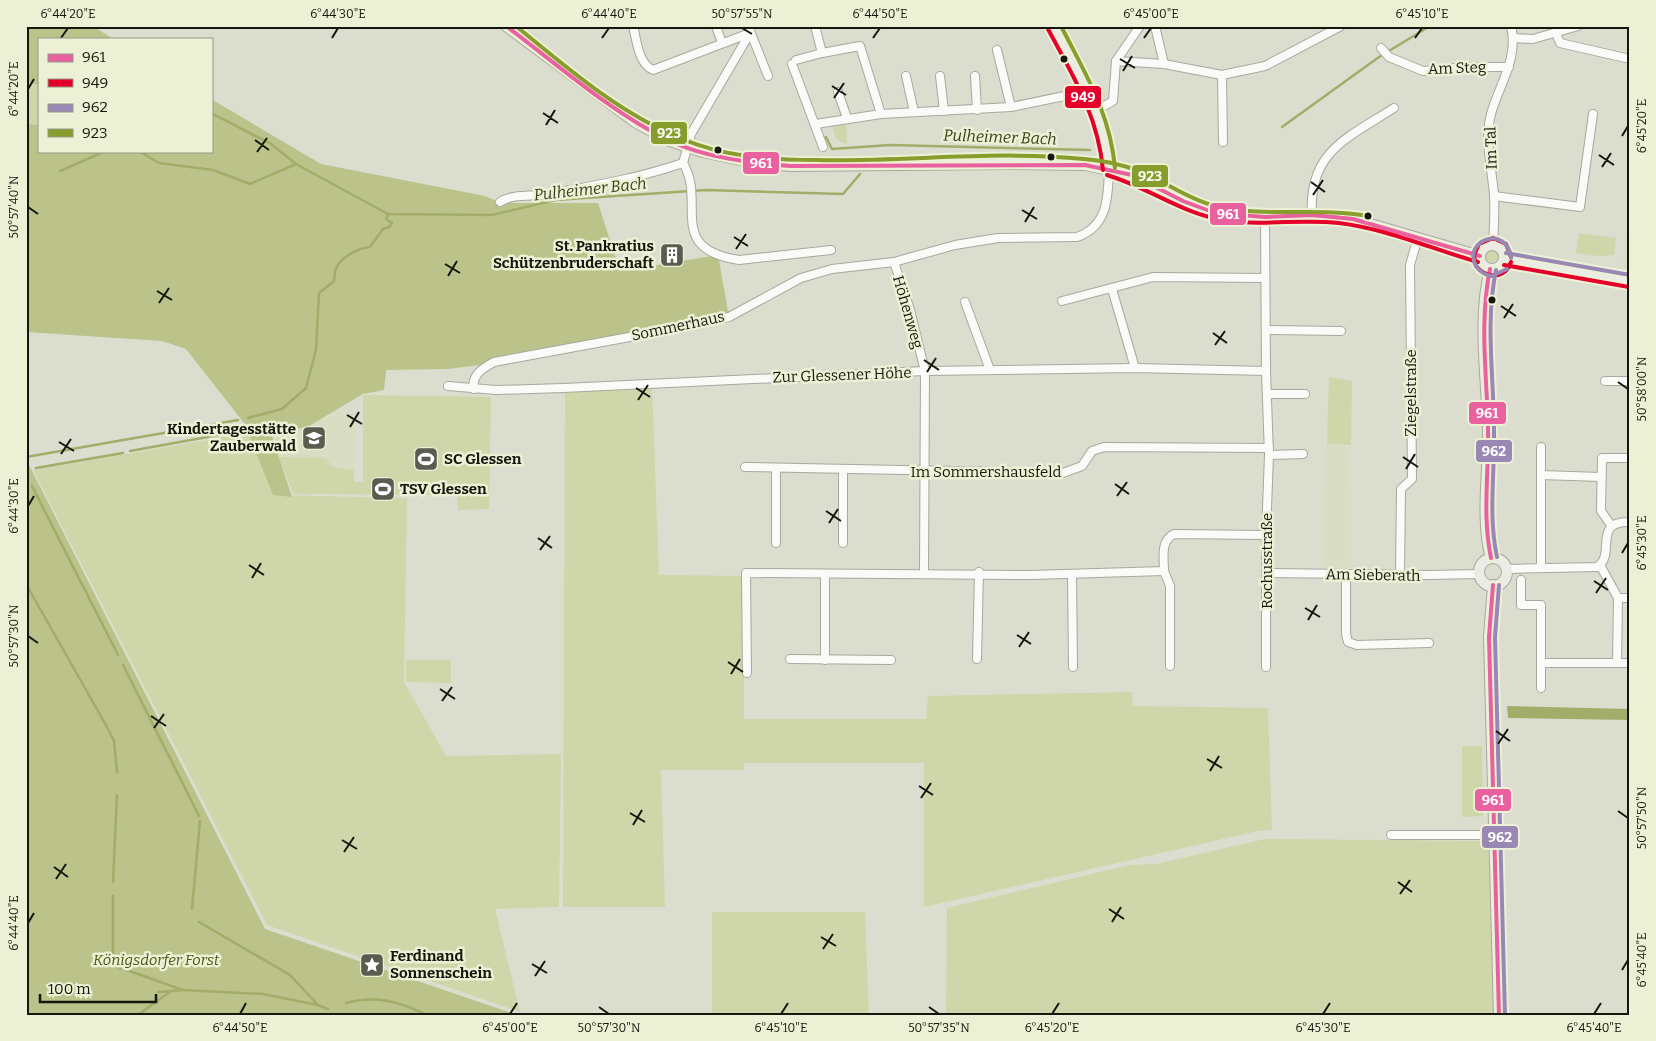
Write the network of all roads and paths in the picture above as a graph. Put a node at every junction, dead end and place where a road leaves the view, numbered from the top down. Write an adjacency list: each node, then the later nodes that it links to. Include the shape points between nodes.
1 (506, 26): 41 (main road, via 636,122)
2 (633, 26): 14 (street, via 643,61 653,70)
3 (716, 26): 14 (street)
4 (816, 26): 17 (street)
5 (1054, 26): 27 (main road)
6 (1140, 26): 19 (street)
7 (1155, 26): 20 (street)
8 (1341, 26): 22 (street, via 1266,66)
9 (1511, 26): 13 (street, Im Tal)
10 (1578, 26): 12 (street)
11 (749, 29): 14 (street); 23 (street); 41 (street, via 691,134)
12 (1556, 33): 13 (street, via 1533,39); 18 (street, via 1560,43)
13 (1514, 38): 21 (street, Im Tal)
14 (722, 43)
15 (1381, 48): 21 (street, Am Steg, via 1389,57 1423,71)
16 (997, 50): 29 (street)
17 (822, 53): 35 (street, via 860,46); 38 (street, via 794,62)
18 (1630, 59)
19 (1116, 62): 20 (street); 32 (street, via 1113,101)
20 (1164, 64): 22 (street)
21 (1509, 67): 44 (street, Im Tal, via 1496,98 1488,132)
22 (1222, 75): 39 (street)
23 (768, 76)
24 (906, 76): 34 (street)
25 (940, 76): 33 (street)
26 (974, 76): 31 (street)
27 (1089, 91): 29 (street); 32 (main road)
28 (838, 92): 37 (street)
29 (1011, 107): 31 (street)
30 (1394, 108): 46 (street, via 1346,139 1323,160 1314,177)
31 (977, 110): 33 (street)
32 (1097, 110): 43 (main road)
33 (944, 111): 34 (street)
34 (914, 112): 35 (street)
35 (881, 114): 37 (street)
36 (1593, 114): 44 (street, via 1580,207)
37 (847, 118): 38 (street)
38 (816, 124): 40 (street)
39 (1223, 142)
40 (823, 147)
41 (687, 148): 42 (street); 43 (main road, via 754,164 791,166 1050,164)
42 (682, 163): 45 (street, via 601,184 538,196 510,196); 50 (street, via 688,175 693,228 699,242 712,253 739,260)
43 (1109, 170): 47 (main road, via 1132,175 1215,212); 53 (street, Sommerhaus, via 1104,212 1097,226 1089,232 1076,237 998,238 955,245)
44 (1494, 196): 49 (street, Im Tal)
45 (500, 202)
46 (1312, 215): 47 (main road); 48 (main road, via 1353,219)
47 (1265, 217): 55 (street, Rochusstraße)
48 (1418, 237): 51 (main road); 98 (street, Ziegelstraße, via 1410,265 1412,479 1401,489)
49 (1493, 244): 51 (main road, via 1483,249); 52 (main road, via 1501,248)
50 (831, 250)
51 (1480, 256): 54 (main road, via 1481,263)
52 (1505, 260): 54 (main road, via 1498,268); 56 (main road)
53 (894, 262): 65 (street, Höhenweg); 69 (street, Sommerhaus, via 832,269 801,278 729,316 707,322 505,358 483,367 474,380)
54 (1490, 269): 87 (main road, via 1484,323 1487,517)
55 (1265, 278): 57 (street, via 1153,277); 60 (street, Rochusstraße)
56 (1630, 281)
57 (1112, 289): 58 (street); 62 (street)
58 (1062, 301)
59 (964, 302): 63 (street)
60 (1266, 330): 61 (street); 64 (street, Rochusstraße)
61 (1341, 331)
62 (1135, 368): 63 (street, Zur Glessener Höhe); 64 (street, Zur Glessener Höhe)
63 (990, 370): 65 (street, Zur Glessener Höhe)
64 (1266, 371): 70 (street, Rochusstraße)
65 (925, 372): 69 (street, Zur Glessener Höhe); 79 (street, Höhenweg)
66 (1605, 381): 67 (street)
67 (1630, 381)
68 (448, 386): 69 (street, Zur Glessener Höhe)
69 (474, 389)
70 (1267, 394): 71 (street); 73 (street, Rochusstraße)
71 (1305, 394)
72 (1541, 447): 80 (street)
73 (1269, 452): 74 (street); 79 (street, Im Sommershausfeld, via 1104,447 1092,451 1082,466 1063,473); 84 (street, Rochusstraße)
74 (1303, 454)
75 (1630, 458): 81 (street, via 1602,458)
76 (745, 467): 77 (street, Im Sommershausfeld)
77 (776, 469): 78 (street, Im Sommershausfeld); 85 (street)
78 (843, 471): 79 (street, Im Sommershausfeld); 86 (street)
79 (923, 472): 93 (street, Höhenweg)
80 (1541, 475): 81 (street); 89 (street)
81 (1601, 477): 83 (street, via 1601,511)
82 (1630, 522): 83 (street)
83 (1611, 525): 88 (street)
84 (1266, 535): 91 (street, via 1168,536 1164,544); 94 (street, Rochusstraße)
85 (776, 543)
86 (843, 543)
87 (1491, 558): 90 (main road, via 1503,562); 99 (main road, via 1481,565)
88 (1600, 565): 89 (street, via 1593,568); 102 (street)
89 (1541, 567): 90 (street)
90 (1507, 569): 101 (main road, via 1504,581)
91 (1164, 571): 96 (street); 112 (street, via 1170,586)
92 (979, 572): 93 (street); 96 (street); 106 (street)
93 (924, 573): 95 (street)
94 (1267, 573): 97 (street, Am Sieberath); 114 (street, Rochusstraße)
95 (825, 574): 107 (street); 115 (street, via 746,573)
96 (1072, 574): 113 (street)
97 (1346, 574): 98 (street, Am Sieberath); 104 (street, via 1348,642 1356,645)
98 (1400, 574): 99 (street, Am Sieberath)
99 (1479, 574): 101 (main road, via 1485,583)
100 (1521, 580): 109 (street, via 1521,605 1541,605)
101 (1493, 586): 118 (main road, via 1489,637)
102 (1618, 598): 103 (street); 110 (street)
103 (1630, 598)
104 (1429, 644)
105 (790, 659): 107 (street)
106 (978, 659)
107 (825, 660): 108 (street)
108 (891, 660)
109 (1541, 663): 110 (street); 116 (street)
110 (1617, 663): 111 (street)
111 (1630, 663)
112 (1170, 666)
113 (1073, 667)
114 (1266, 667)
115 (747, 673)
116 (1541, 688)
117 (1391, 834): 118 (street)
118 (1492, 834): 119 (main road)
119 (1498, 1015)

